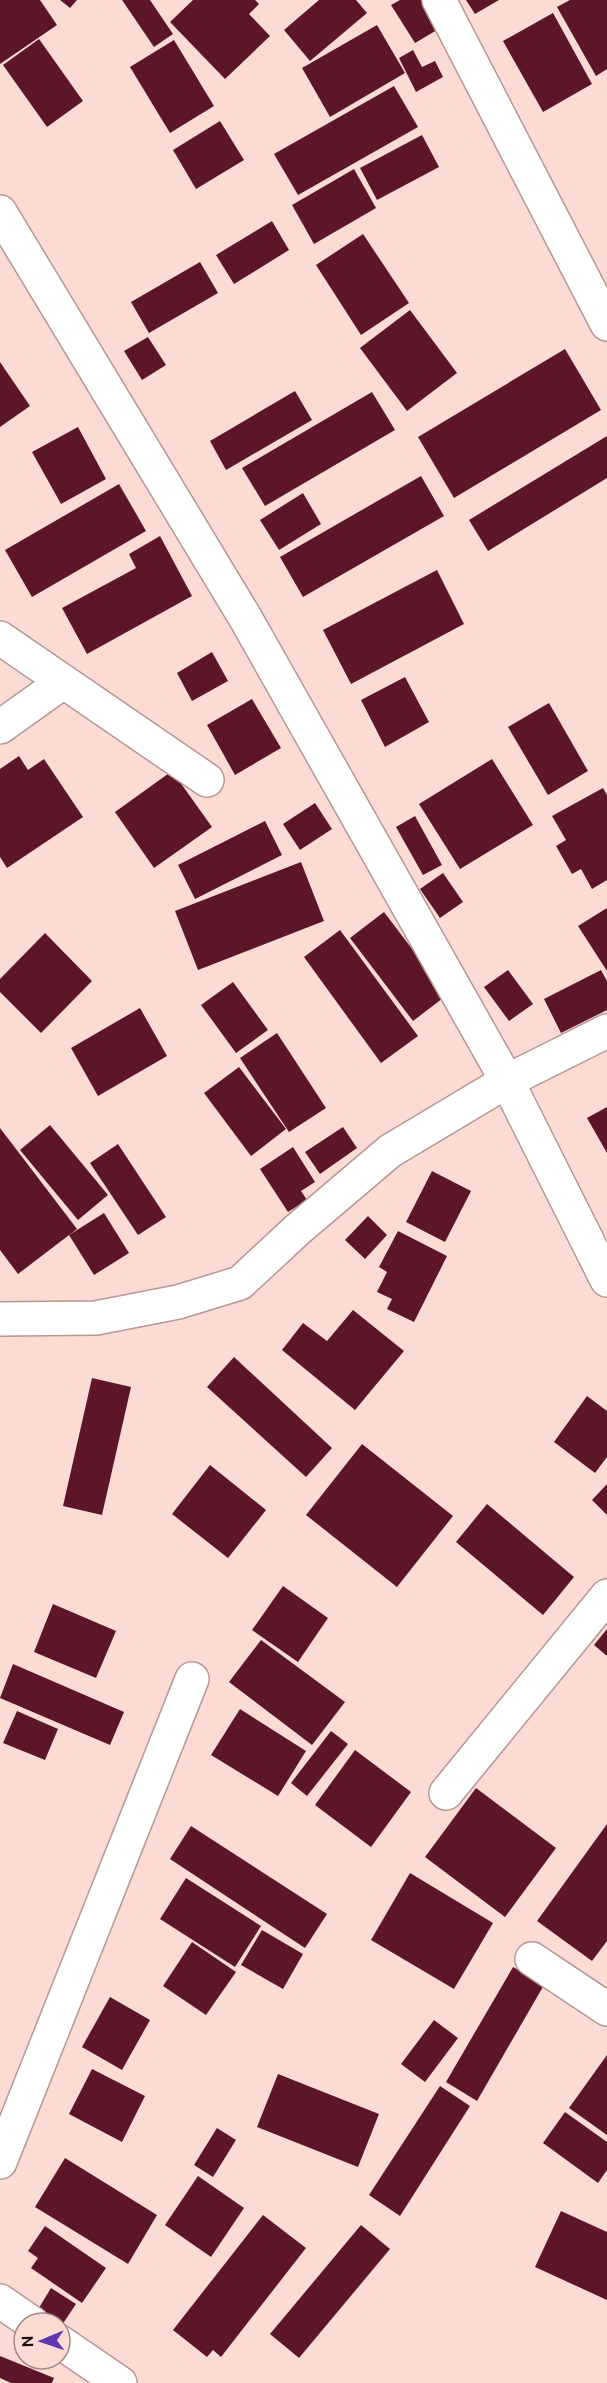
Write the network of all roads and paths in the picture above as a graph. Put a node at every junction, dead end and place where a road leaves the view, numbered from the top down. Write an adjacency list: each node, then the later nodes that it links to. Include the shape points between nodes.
1 (439, 0): 3 (street)
2 (0, 212): 9 (street, via 246,619)
3 (607, 324)
4 (0, 638): 5 (street)
5 (63, 682): 6 (street); 7 (street)
6 (0, 727)
7 (207, 780)
8 (607, 1031): 9 (street)
9 (507, 1081): 10 (street); 11 (street, via 390,1151 240,1283 178,1302 96,1318)
10 (607, 1280)
11 (0, 1319)
12 (607, 1596): 14 (street)
13 (192, 1679): 17 (street)
14 (446, 1793)
15 (532, 1959): 16 (street)
16 (607, 2009)
17 (0, 2162)
18 (0, 2301): 19 (street)
19 (15, 2311)
20 (72, 2350): 21 (street)
21 (120, 2383)

